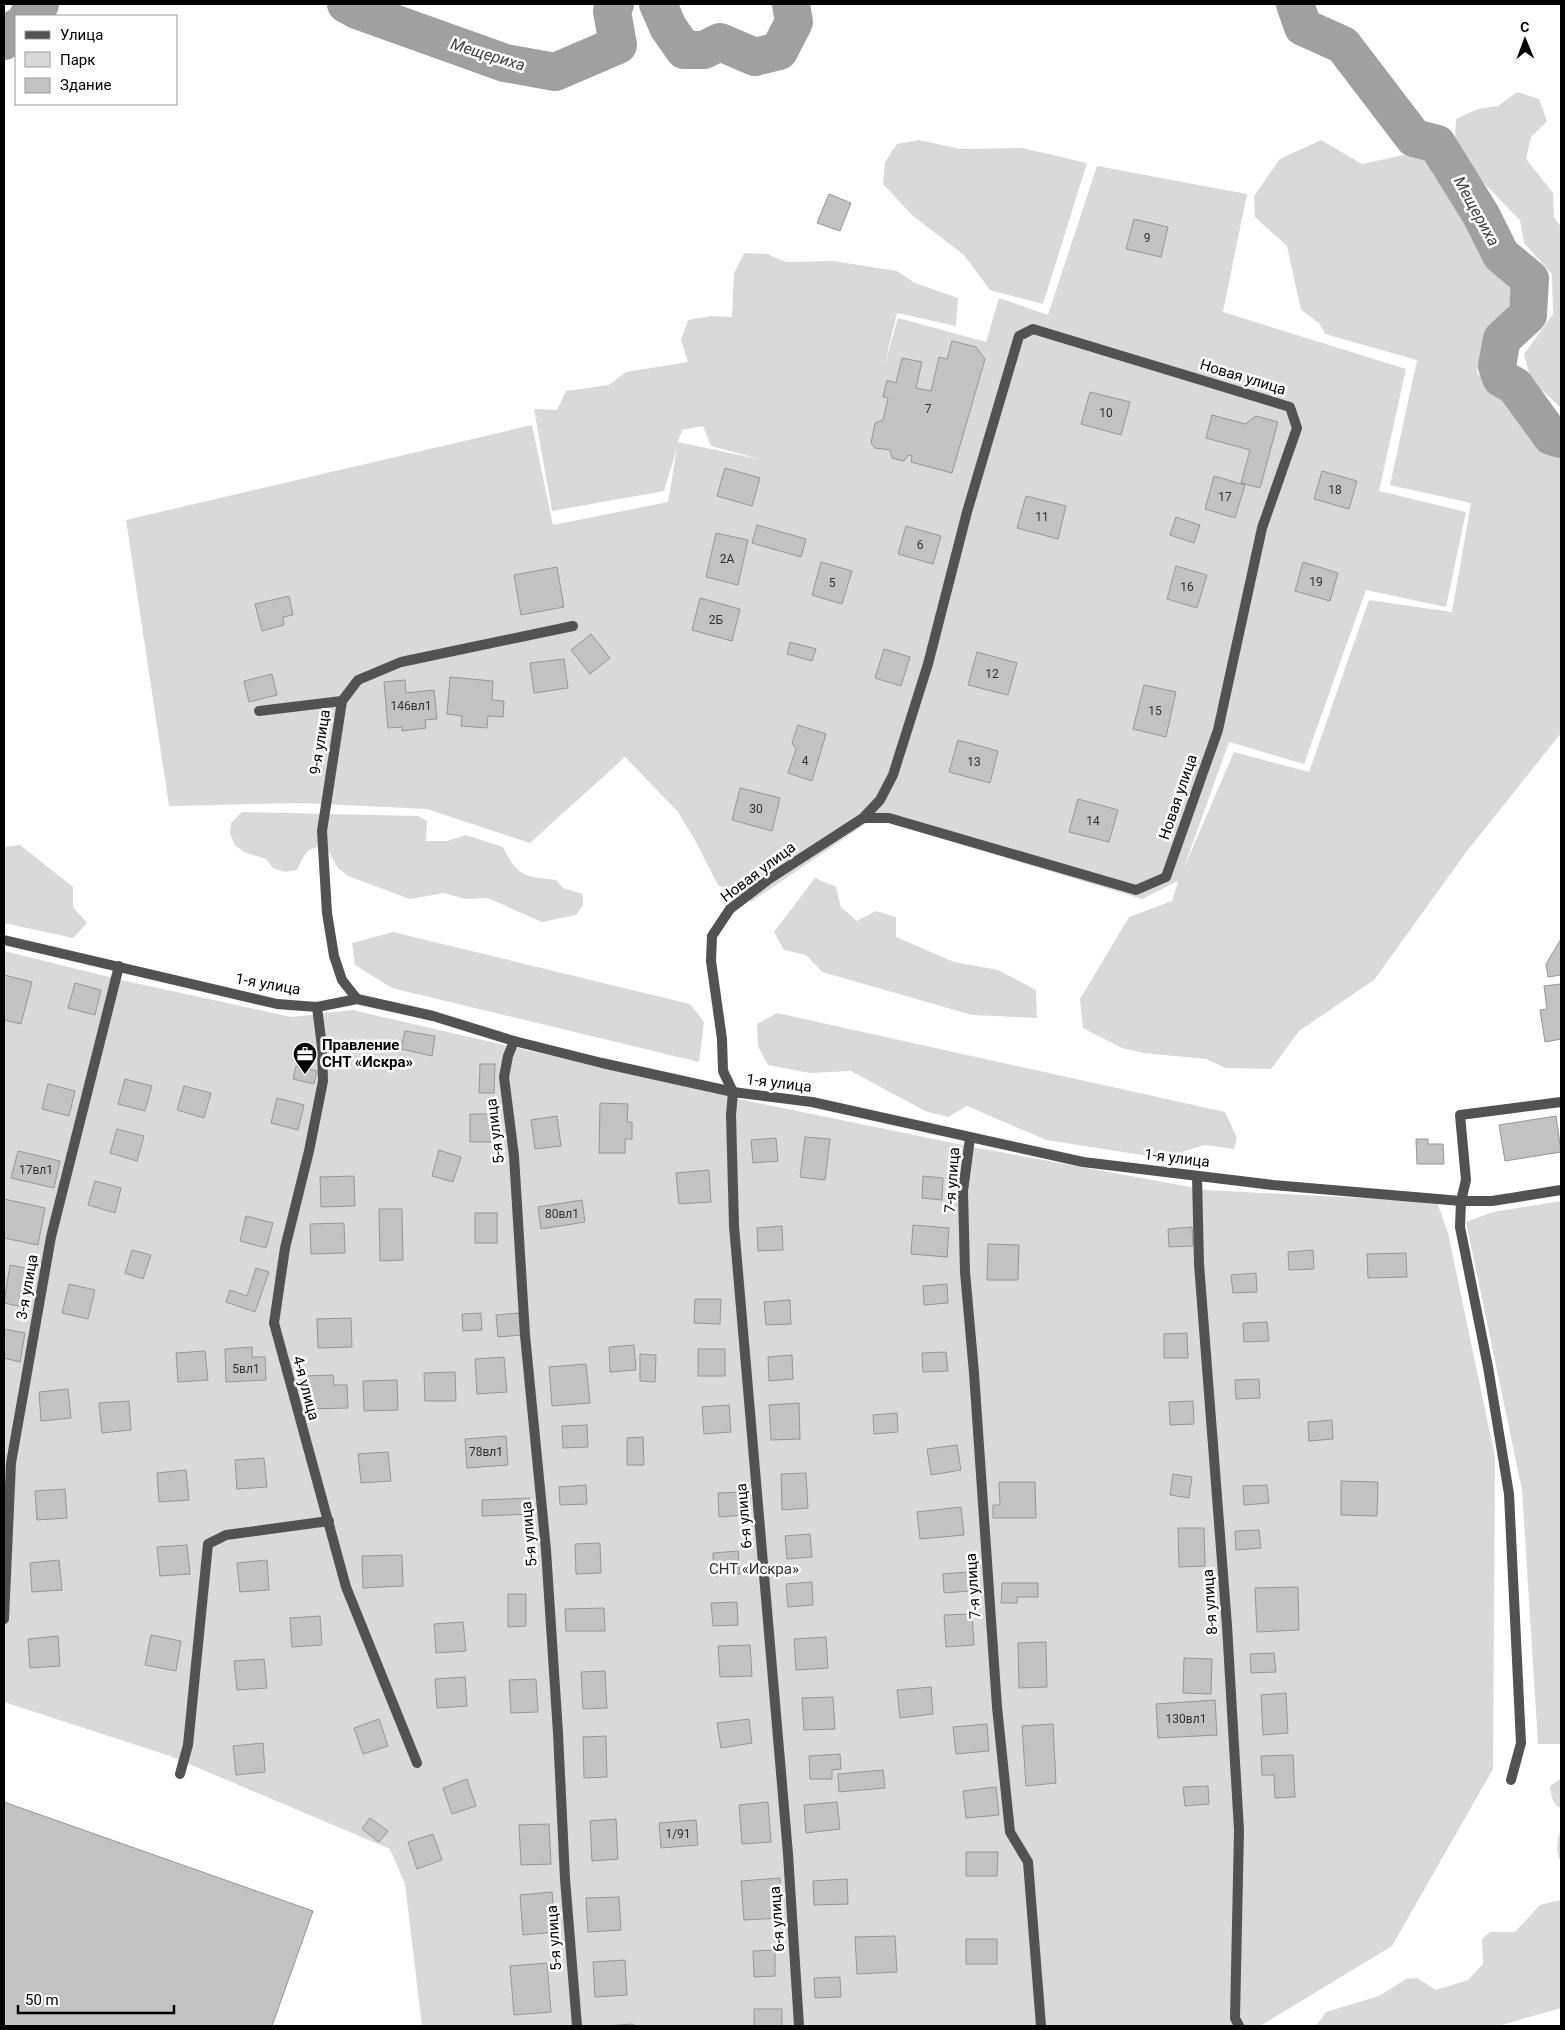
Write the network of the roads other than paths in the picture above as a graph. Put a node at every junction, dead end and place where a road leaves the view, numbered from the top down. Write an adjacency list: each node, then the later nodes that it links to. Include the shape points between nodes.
1 (573, 626): 2 (street, 9-я улица, via 401,662 358,680)
2 (342, 701): 3 (street); 7 (street, 9-я улица, via 322,831 327,913 334,956 342,980)
3 (259, 711)
4 (863, 818): 4 (street, Новая улица, via 880,800 894,775 1019,336 1033,329 1290,407 1298,428 1262,528 1218,730 1166,877 1136,890 889,818); 10 (street, Новая улица, via 769,879 730,909 712,936 711,961 723,1071)
5 (4, 940): 6 (street, 1-я улица)
6 (119, 966): 8 (street, 1-я улица, via 277,1004); 17 (street, 3-я улица, via 49,1247 11,1463)
7 (357, 999): 8 (street, 1-я улица); 9 (street, 1-я улица, via 433,1016)
8 (317, 1007): 16 (street, 4-я улица, via 323,1081 285,1248 274,1323)
9 (514, 1041): 10 (street, 1-я улица); 21 (street, 5-я улица, via 504,1076 514,1156 526,1335 546,1550)
10 (733, 1092): 12 (street, 1-я улица, via 812,1102); 22 (street, 6-я улица, via 734,1226 788,1854)
11 (1561, 1102): 15 (street, via 1460,1115 1466,1180)
12 (970, 1138): 13 (street, 1-я улица, via 1083,1162); 23 (street, 7-я улица, via 963,1191 965,1272 997,1707 1010,1832 1028,1862)
13 (1197, 1176): 15 (street, 1-я улица); 24 (street, 8-я улица, via 1199,1264 1239,1830 1235,2018)
14 (1561, 1190): 15 (street, 1-я улица, via 1492,1201)
15 (1460, 1201): 20 (street, via 1460,1227 1509,1494 1520,1742)
16 (329, 1521): 18 (street, 4-я улица, via 346,1587); 19 (street, via 226,1535 208,1544 188,1745)
17 (4, 1619)
18 (417, 1763)
19 (180, 1774)
20 (1511, 1780)
21 (576, 2026)
22 (799, 2026)
23 (1041, 2026)
24 (1239, 2026)

